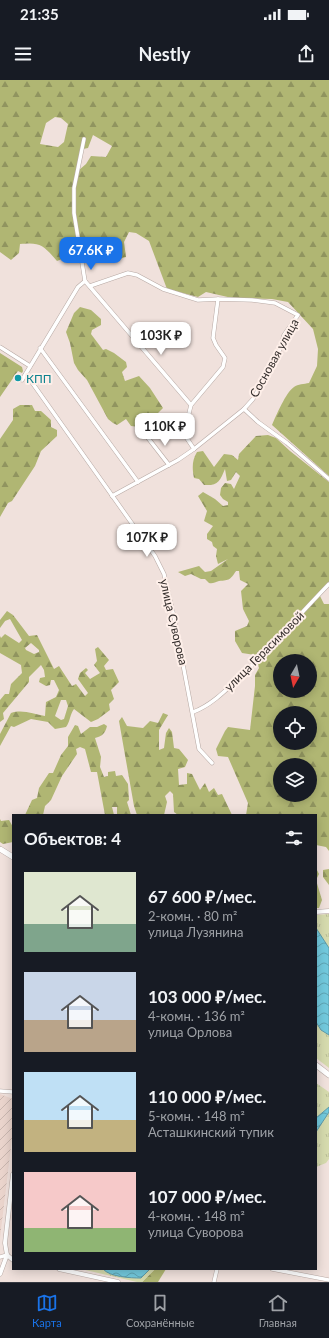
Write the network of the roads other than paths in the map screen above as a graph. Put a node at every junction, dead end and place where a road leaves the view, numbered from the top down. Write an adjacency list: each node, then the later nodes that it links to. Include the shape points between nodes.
1 (84, 139): 2 (street, via 74,188 74,213)
2 (85, 281): 3 (street); 6 (street, via 78,287)
3 (90, 286): 4 (street, via 128,274 137,275 163,289 198,300); 10 (street)
4 (218, 299): 10 (street, via 213,338 225,358 223,366); 11 (street, Сосновая улица, via 275,303 298,315 284,335 278,355 253,399)
5 (0, 346): 7 (street)
6 (40, 348): 7 (street); 16 (street)
7 (30, 366): 8 (street)
8 (26, 374): 9 (street); 17 (street, улица Суворова)
9 (22, 380)
10 (191, 405): 13 (street, via 184,434)
11 (244, 410): 13 (street, Сосновая улица); 15 (street)
12 (148, 438): 14 (street)
13 (194, 449): 14 (street, Сосновая улица)
14 (169, 465): 16 (street, Сосновая улица)
15 (329, 479)
16 (138, 482): 17 (street, Сосновая улица)
17 (112, 496): 19 (street, улица Суворова, via 155,556 164,574)
18 (329, 584): 19 (street, улица Герасимовой, via 253,664 221,694)
19 (193, 712): 20 (street, улица Суворова, via 200,749)
20 (212, 763)
21 (0, 849): 22 (main road)
22 (12, 856)
23 (329, 911): 24 (street)
24 (317, 912)
25 (317, 1066): 26 (main road)
26 (329, 1075)
27 (0, 1091): 28 (street)
28 (12, 1092)
29 (12, 1183): 30 (street, via 5,1243)
30 (7, 1255): 31 (street); 32 (street); 36 (street)
31 (0, 1257)
32 (12, 1259)
33 (64, 1270): 38 (street)
34 (217, 1270): 39 (street)
35 (277, 1270): 37 (street)
36 (0, 1274)
37 (329, 1280)
38 (118, 1282)
39 (214, 1282)

